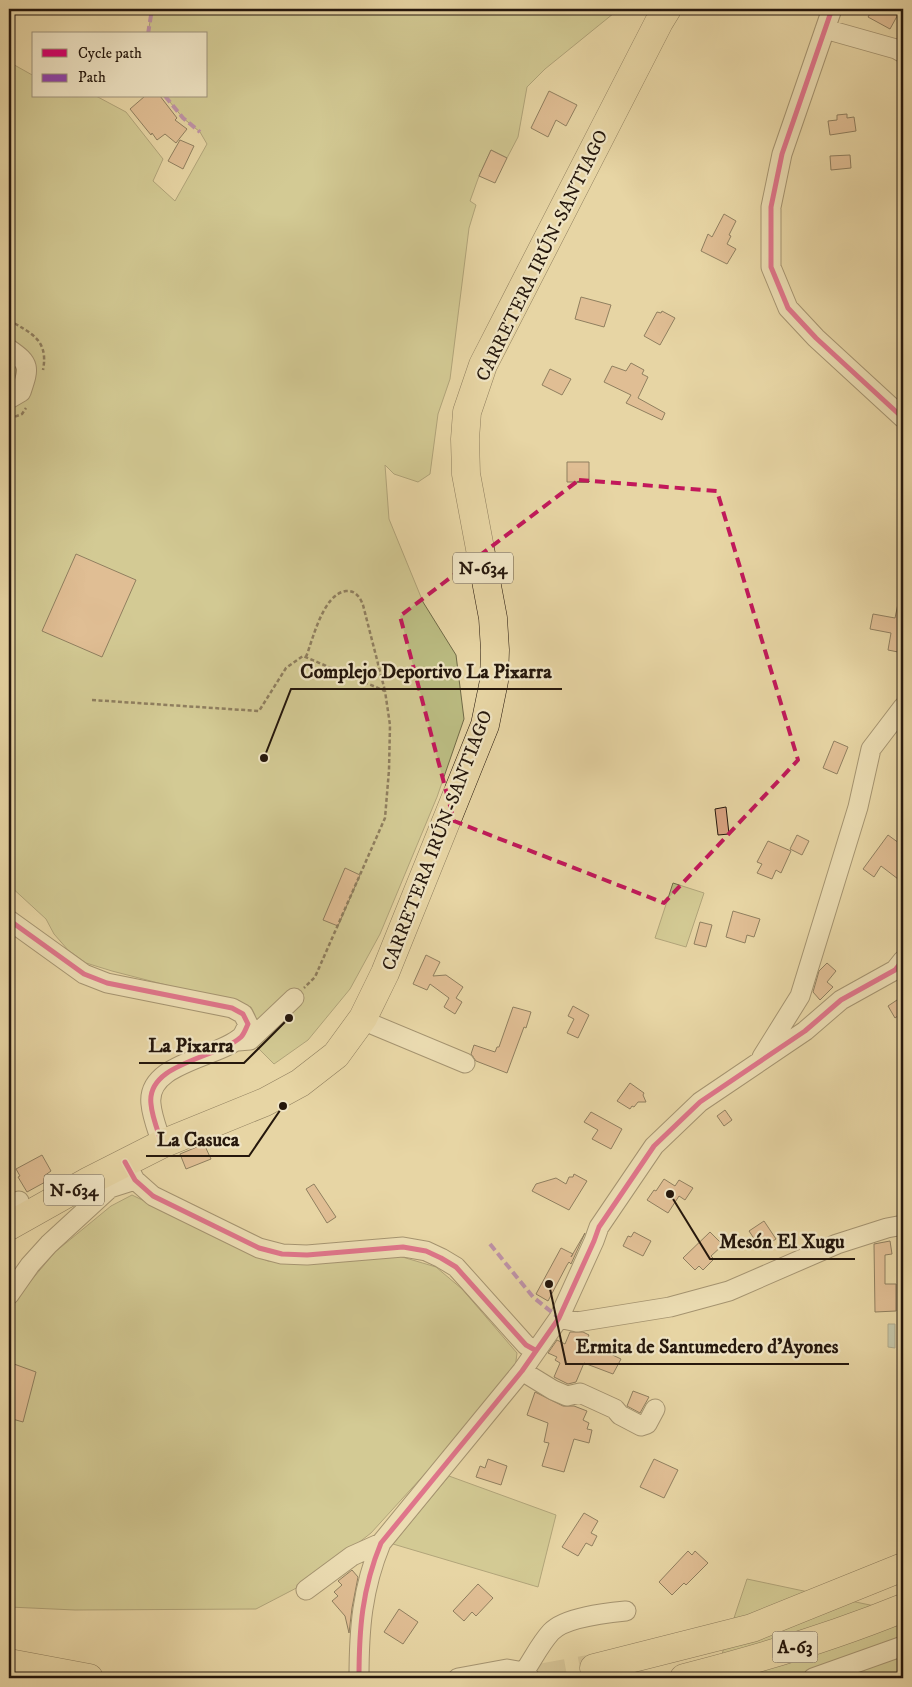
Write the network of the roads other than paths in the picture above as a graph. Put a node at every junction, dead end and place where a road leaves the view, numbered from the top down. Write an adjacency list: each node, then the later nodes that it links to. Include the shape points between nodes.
1 (667, 9): 12 (highway, CARRETERA IRÚN-SANTIAGO / N-634, via 483,365 467,412 466,474 493,618 494,681 485,725 385,973)
2 (832, 9): 3 (street)
3 (825, 29): 4 (street, via 896,48); 7 (street, via 782,154 771,207 771,267 788,308)
4 (903, 53)
5 (9, 349): 6 (street, via 23,359 28,374 21,392)
6 (9, 399)
7 (903, 418)
8 (903, 707): 15 (street, via 871,749 858,807 800,996)
9 (10, 922): 13 (street, via 84,974 107,982 232,1008 243,1014 248,1024 242,1036)
10 (903, 960): 15 (street, via 895,970 841,1000 805,1031)
11 (294, 998): 13 (street, via 250,1040)
12 (362, 1020): 14 (street); 16 (highway, CARRETERA IRÚN-SANTIAGO / N-634, via 336,1055 300,1083 265,1102)
13 (234, 1042): 16 (street, via 174,1069 152,1089 150,1103)
14 (465, 1063)
15 (758, 1063): 21 (street, via 700,1102 654,1146 599,1227)
16 (162, 1144): 17 (highway, CARRETERA IRÚN-SANTIAGO / N-634)
17 (130, 1171): 18 (highway, CARRETERA IRÚN-SANTIAGO / N-634); 20 (street, via 49,1244 30,1264); 22 (street, via 153,1196 259,1248 282,1254 307,1255 403,1247 426,1251 456,1268 526,1345)
18 (14, 1218)
19 (903, 1225): 21 (street, via 837,1244 729,1291 670,1307 577,1322)
20 (9, 1295)
21 (559, 1318): 22 (street)
22 (536, 1350): 23 (street)
23 (522, 1372): 24 (street, via 567,1396 580,1393 615,1409 620,1416 641,1426 647,1424); 25 (street)
24 (655, 1409)
25 (381, 1543): 27 (street, via 352,1556); 38 (street, via 362,1610)
26 (903, 1567): 34 (highway, A-63, via 752,1628)
27 (306, 1590)
28 (903, 1608): 40 (highway, A-63, via 792,1649)
29 (626, 1610): 35 (street, via 583,1618 553,1630)
30 (532, 1635): 35 (street, via 526,1647)
31 (903, 1646): 41 (street)
32 (9, 1663): 37 (highway)
33 (9, 1668): 36 (highway)
34 (594, 1668)
35 (522, 1673): 39 (street, via 475,1674)
36 (84, 1678)
37 (89, 1678)
38 (359, 1678)
39 (458, 1678)
40 (684, 1678)
41 (813, 1678)

